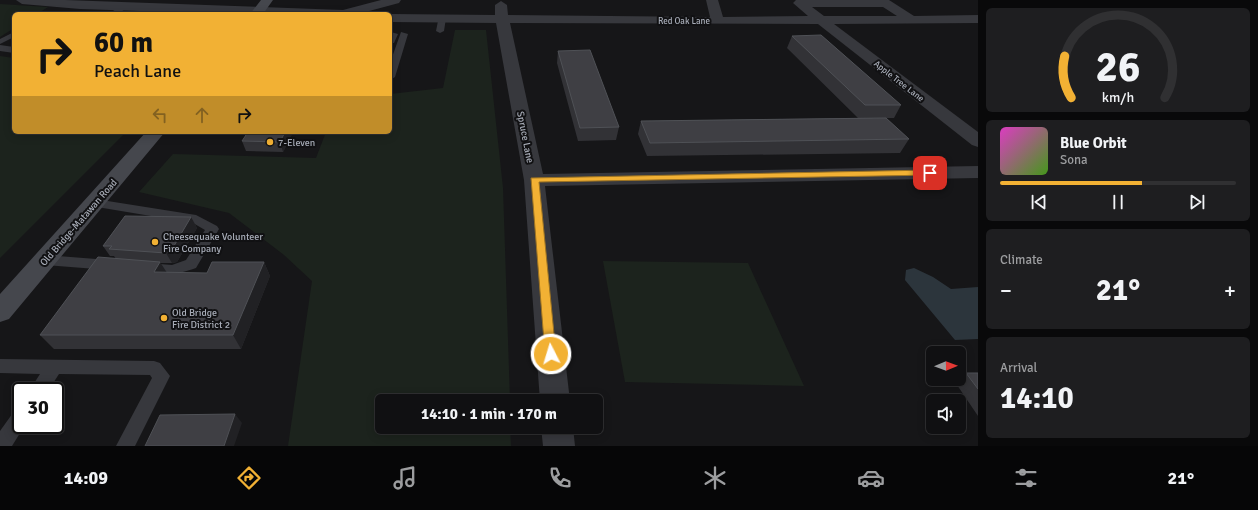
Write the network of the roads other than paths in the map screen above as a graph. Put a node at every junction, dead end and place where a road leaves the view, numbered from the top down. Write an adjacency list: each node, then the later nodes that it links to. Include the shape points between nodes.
1 (22, 0): 6 (street)
2 (267, 0): 10 (main road)
3 (395, 0): 11 (street)
4 (712, 0): 19 (street)
5 (651, 6): 18 (street)
6 (124, 7): 7 (street); 8 (lane)
7 (154, 11): 9 (street)
8 (116, 12)
9 (206, 12)
10 (258, 12)
11 (356, 12)
12 (509, 12): 14 (street, Red Oak Lane); 18 (street, Red Oak Lane); 30 (street, Spruce Lane)
13 (392, 18): 14 (street, Red Oak Lane)
14 (442, 18): 20 (lane)
15 (911, 19): 16 (street, Red Oak Lane); 17 (street, Red Oak Lane); 17 (street, Apple Tree Lane, via 886,3 799,3)
16 (978, 19)
17 (821, 20): 19 (street, Red Oak Lane); 28 (street, Apple Tree Lane)
18 (663, 21): 19 (street, Red Oak Lane)
19 (718, 21)
20 (440, 31)
21 (404, 34): 26 (lane)
22 (12, 35): 23 (lane)
23 (0, 42)
24 (0, 48): 25 (lane)
25 (12, 50)
26 (392, 71)
27 (154, 134): 31 (main road, Old Bridge-Matawan Road)
28 (978, 141)
29 (978, 172): 30 (street)
30 (534, 180): 37 (street, Spruce Lane)
31 (95, 203): 32 (main road, Old Bridge-Matawan Road); 32 (lane, via 196,219 212,229 191,264 172,270)
32 (45, 260): 33 (main road, Old Bridge-Matawan Road)
33 (0, 312)
34 (0, 366): 35 (lane)
35 (54, 367): 36 (lane); 41 (lane, via 154,368 162,376)
36 (44, 382)
37 (554, 394)
38 (12, 430): 40 (lane)
39 (558, 434): 42 (street)
40 (1, 446)
41 (125, 446)
42 (559, 446)

